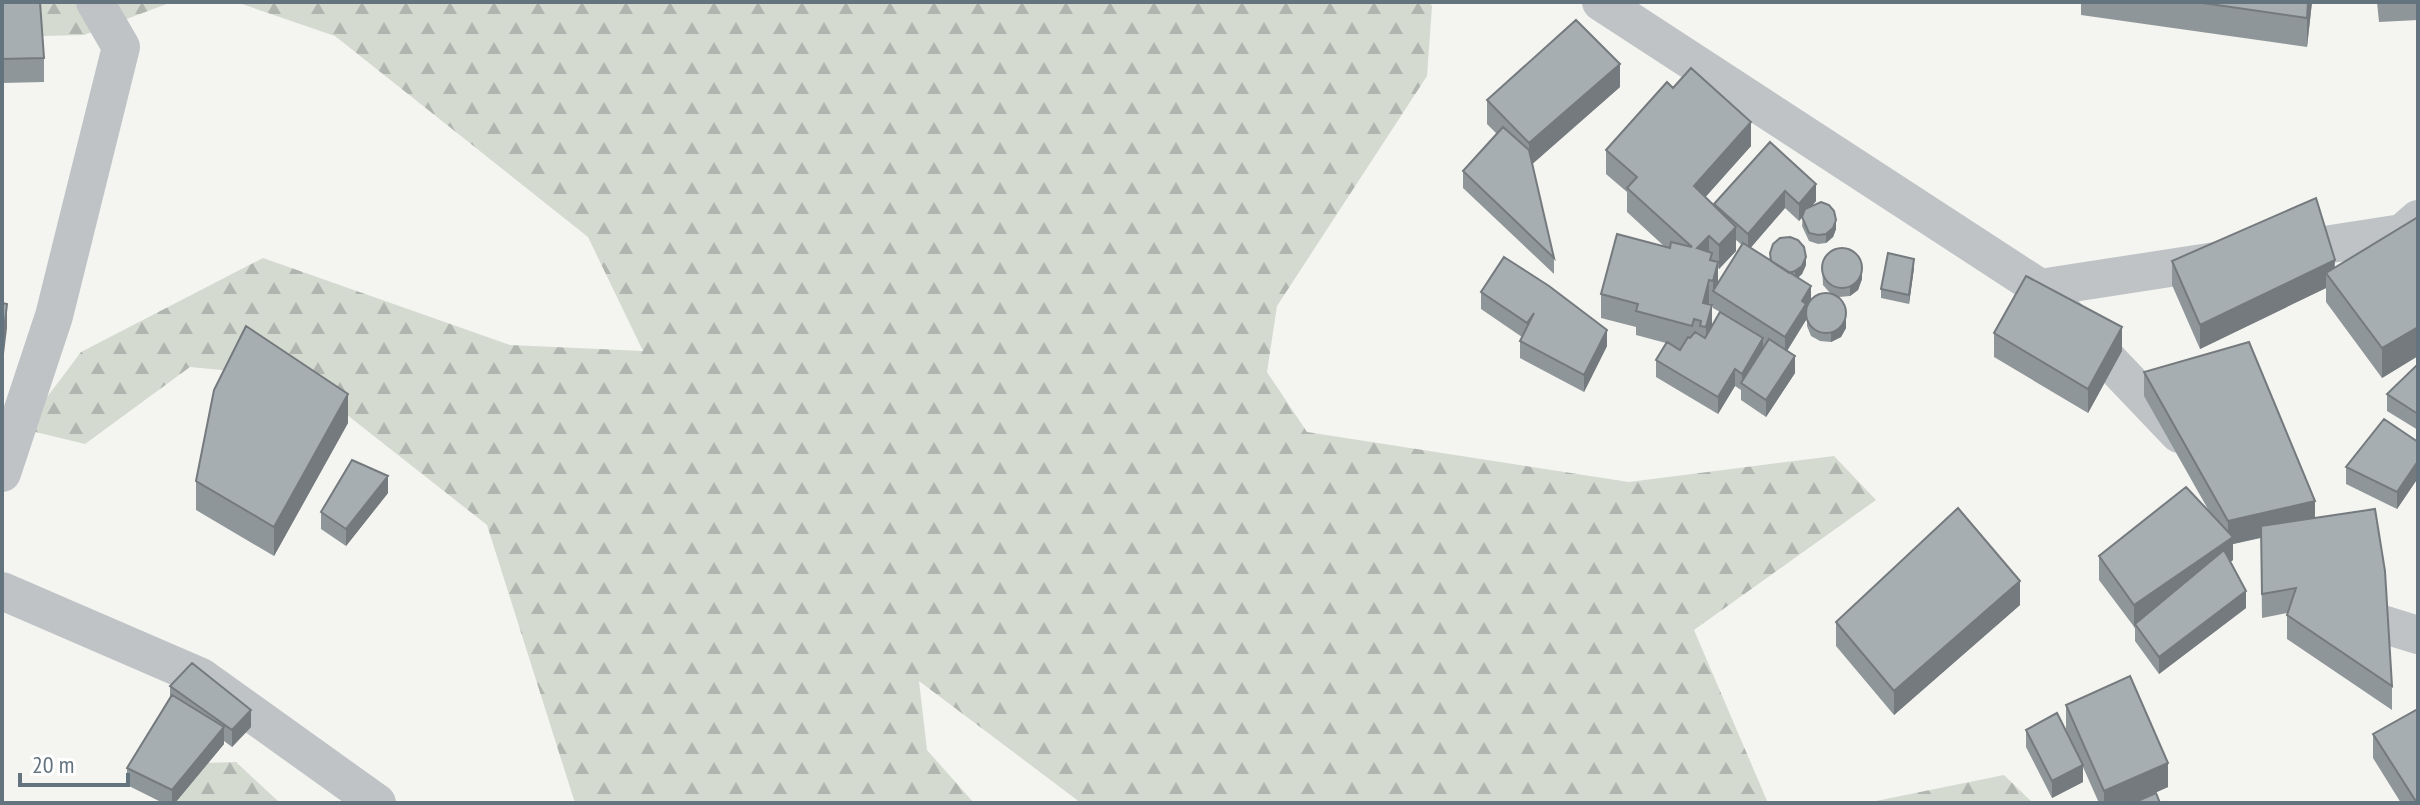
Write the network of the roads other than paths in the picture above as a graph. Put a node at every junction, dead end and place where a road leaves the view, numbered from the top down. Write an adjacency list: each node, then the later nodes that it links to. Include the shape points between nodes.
1 (95, 2): 6 (street, via 121,47 54,316)
2 (1601, 2): 4 (street)
3 (2418, 219): 4 (street, via 2402,233)
4 (2040, 288): 5 (street)
5 (2200, 459)
6 (2, 473)
7 (2, 591): 10 (street, via 201,677)
8 (2315, 595): 9 (street, via 2326,607)
9 (2418, 635)
10 (377, 803)

